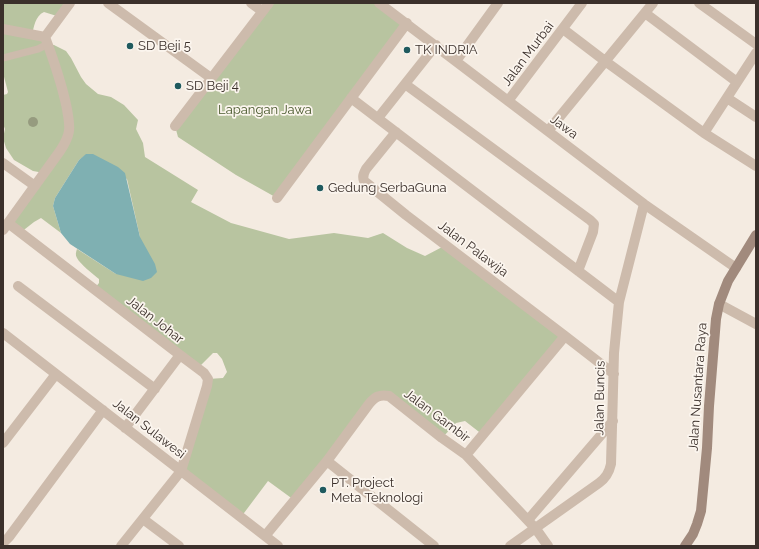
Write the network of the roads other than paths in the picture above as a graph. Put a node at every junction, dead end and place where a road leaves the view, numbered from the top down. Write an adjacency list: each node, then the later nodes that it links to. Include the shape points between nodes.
1 (70, 3): 14 (street)
2 (108, 3): 21 (street)
3 (251, 3): 9 (street)
4 (379, 3): 11 (street, Jawa)
5 (498, 3): 19 (street)
6 (582, 3): 13 (street, Jalan Murbai)
7 (653, 3): 10 (street)
8 (699, 3): 15 (street)
9 (266, 7): 21 (street)
10 (645, 13): 20 (street); 22 (street)
11 (407, 23): 16 (street, Jawa); 24 (street)
12 (3, 29): 14 (street)
13 (563, 29): 20 (street); 26 (street, Jalan Murbai)
14 (46, 41): 18 (lane, via 38,50); 35 (street, via 65,99 69,131 60,151)
15 (756, 44)
16 (436, 45): 19 (street, Jawa); 23 (street)
17 (756, 53): 22 (street)
18 (3, 58)
19 (456, 61): 26 (street, Jawa)
20 (605, 61): 30 (street); 32 (street)
21 (211, 78): 29 (street)
22 (737, 82): 25 (street)
23 (405, 84): 28 (street); 41 (street, via 594,224)
24 (351, 98): 28 (street); 36 (street)
25 (727, 98): 27 (street); 32 (street)
26 (508, 101): 30 (street, Jawa)
27 (756, 117)
28 (378, 118): 31 (street)
29 (175, 126)
30 (548, 131): 37 (street, Jawa)
31 (396, 132): 41 (street); 47 (street, Jalan Palawija, via 366,169 363,174 364,181)
32 (704, 133): 34 (street)
33 (3, 163): 35 (street)
34 (756, 166)
35 (35, 186): 38 (street)
36 (277, 198)
37 (644, 204): 40 (street, Jawa); 43 (street, Jalan Buncis)
38 (6, 227): 48 (street, Jalan Johar)
39 (756, 235): 40 (street, Jalan Nusantara Raya)
40 (736, 268): 44 (street, Jalan Nusantara Raya, via 725,286)
41 (578, 271): 43 (street)
42 (18, 286): 51 (street)
43 (619, 302): 50 (street, Jalan Buncis)
44 (719, 304): 45 (street); 70 (street, Jalan Nusantara Raya, via 708,406 701,510 694,534)
45 (756, 324)
46 (4, 336): 49 (street, Jalan Sulawesi)
47 (565, 336): 50 (street, Jalan Palawija); 56 (street)
48 (180, 355): 51 (street); 58 (street, Jalan Johar, via 208,379)
49 (56, 374): 52 (street, Jalan Sulawesi); 55 (street)
50 (614, 374): 53 (street, Jalan Buncis)
51 (155, 388): 54 (street)
52 (103, 410): 54 (street, Jalan Sulawesi); 63 (street)
53 (613, 421): 60 (street); 61 (street, Jalan Buncis, via 611,464 607,476)
54 (125, 428): 58 (street, Jalan Sulawesi)
55 (3, 443)
56 (466, 455): 57 (street, Jalan Gambir, via 389,396 382,395 374,398); 60 (street, Jalan Gambir)
57 (326, 461): 62 (street, Jalan Gambir); 67 (street)
58 (181, 471): 59 (street); 62 (street, Jalan Sulawesi)
59 (143, 519): 64 (street); 65 (street)
60 (528, 520): 61 (street, Jalan Gambir)
61 (536, 529): 68 (street, Jalan Buncis); 69 (street, Jalan Gambir)
62 (265, 536): 66 (street, Jalan Sulawesi)
63 (3, 543)
64 (122, 546)
65 (179, 546)
66 (278, 546)
67 (434, 546)
68 (510, 546)
69 (548, 546)
70 (685, 546)

